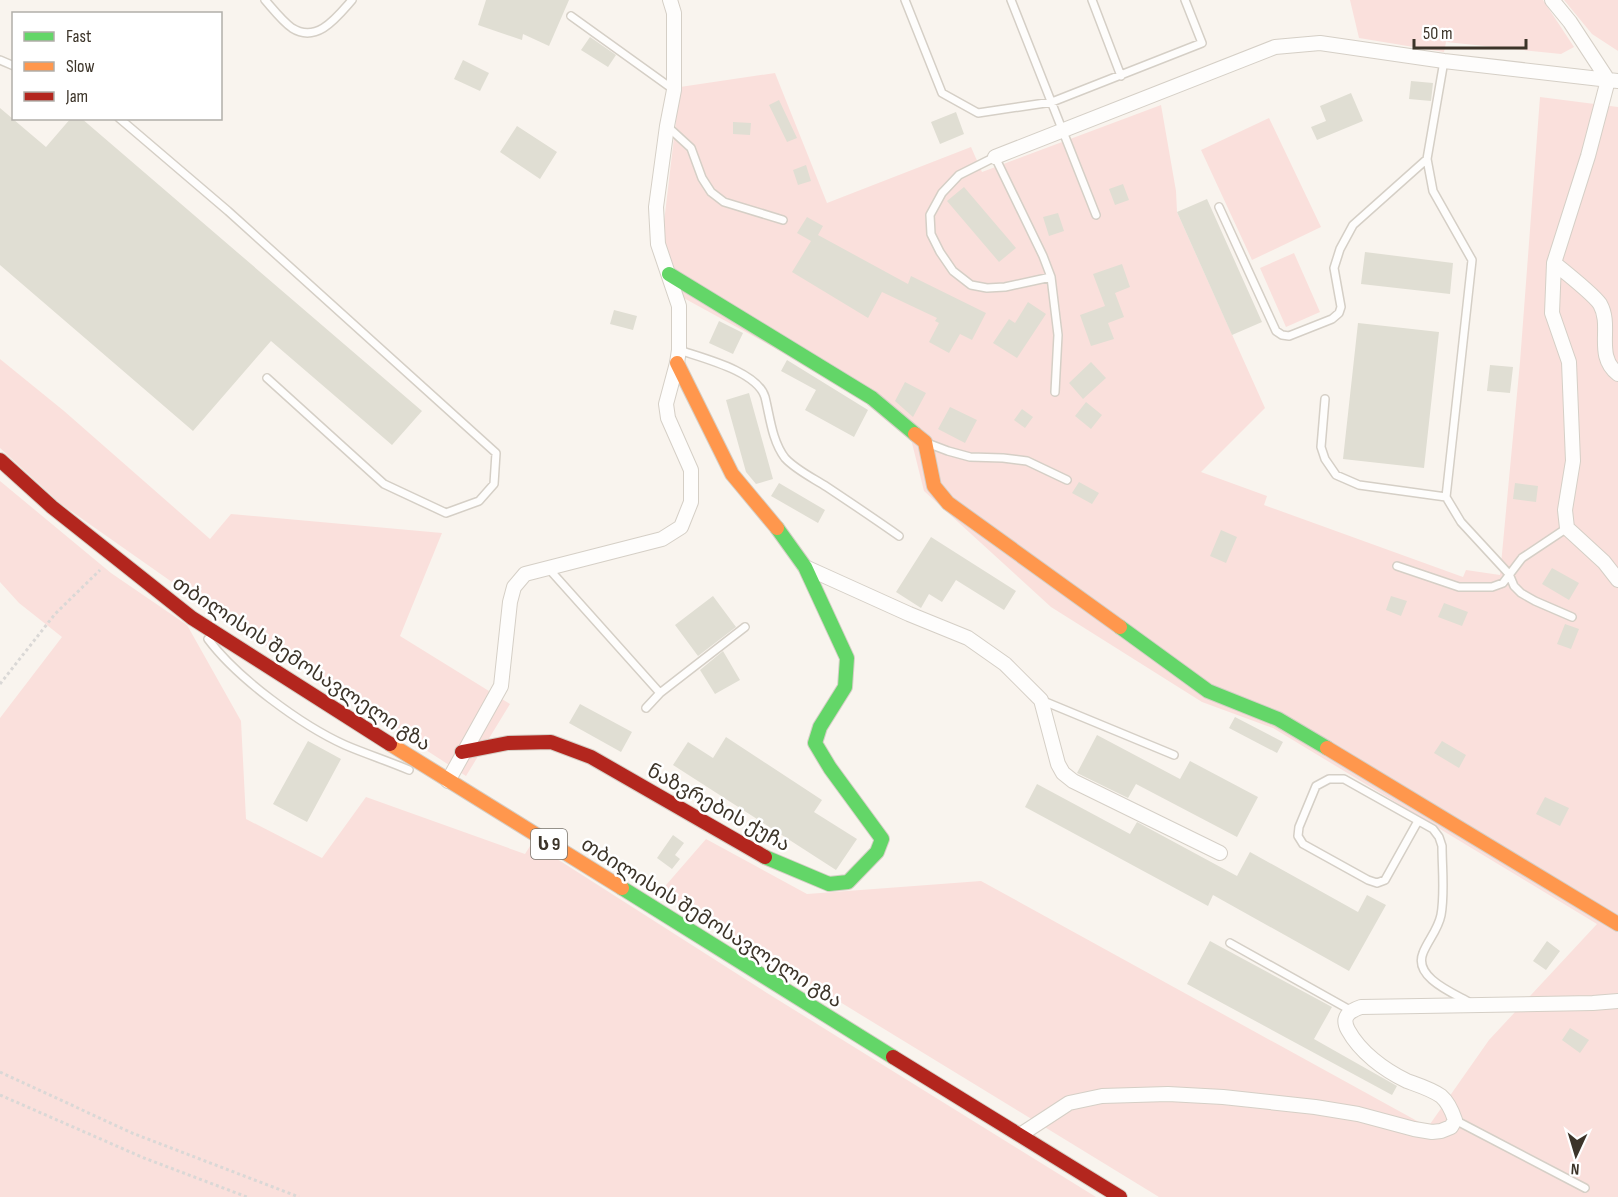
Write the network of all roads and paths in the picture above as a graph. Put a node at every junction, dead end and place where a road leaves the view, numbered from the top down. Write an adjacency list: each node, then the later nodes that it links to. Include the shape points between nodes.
1 (265, 0): 2 (lane, via 291,27 303,33 328,26)
2 (352, 0)
3 (670, 0): 13 (street, ნაზვრების ქუჩა, via 674,13)
4 (905, 0): 14 (lane, via 942,93 978,113)
5 (1011, 0): 14 (lane)
6 (1092, 0): 11 (lane)
7 (1185, 0): 11 (lane, via 1202,43)
8 (1552, 0): 12 (street)
9 (571, 16): 13 (lane)
10 (1444, 61): 12 (street); 17 (street, via 1320,42 1275,47); 19 (lane)
11 (1121, 76): 14 (lane)
12 (1613, 81): 23 (street)
13 (674, 90): 16 (street, ნაზვრების ქუჩა)
14 (1052, 102): 17 (lane)
15 (121, 120): 28 (lane, via 496,453 494,484 479,501 446,513 384,484)
16 (667, 126): 22 (lane, via 691,148 711,192 724,202); 24 (street, ნაზვრების ქუჩა, via 656,207 658,244)
17 (1063, 129): 18 (street); 21 (lane)
18 (995, 158): 25 (lane); 25 (lane, via 959,175 942,193 930,215 932,234 940,252 953,271 971,285 1005,287)
19 (1427, 159): 20 (lane, via 1353,225 1334,268 1339,313 1332,320 1289,336 1276,331); 34 (lane, via 1433,191 1472,260)
20 (1219, 207)
21 (1096, 215)
22 (783, 220)
23 (1554, 263): 27 (street, via 1599,303 1605,321 1609,367); 35 (street, via 1552,313 1569,362 1573,461 1565,510)
24 (669, 274): 26 (street, ნაზვრების ქუჩა, via 679,306); 31 (main road, via 872,398)
25 (1051, 277): 29 (lane, via 1058,335)
26 (678, 356): 36 (lane, via 729,368 750,379 764,394 785,458); 39 (street, ნაზვრების ქუჩა, via 666,404 668,418 691,471 691,502 681,527 662,539); 40 (main road, ნაზვრების ქუჩა, via 732,474)
27 (1618, 374)
28 (267, 378)
29 (1055, 392)
30 (1325, 399): 34 (lane, via 1321,447 1336,475 1359,485)
31 (925, 442): 33 (lane, via 948,452 1027,461); 56 (main road, via 934,486 948,503 1209,691 1278,719)
32 (0, 460): 37 (main road, თბილისის შემოსავლელი გზა / ს 9)
33 (1067, 480)
34 (1446, 496): 41 (lane, via 1461,522)
35 (1568, 528): 41 (lane, via 1522,558); 42 (street)
36 (899, 536)
37 (113, 557): 44 (main road, თბილისის შემოსავლელი გზა / ს 9); 46 (path, via 56,614)
38 (1397, 566): 41 (lane, via 1468,588 1492,587 1503,583)
39 (548, 567): 47 (lane); 50 (street, ნაზვრების ქუჩა, via 525,574 514,587 501,686)
40 (805, 567): 48 (street, via 968,638 1005,664); 50 (main road, ნაზვრების ქუჩა, via 847,658 848,674 843,692 824,718 815,743 882,839 877,852 848,882 829,884 754,852 591,757 551,742 508,743)
41 (1509, 574): 43 (lane, via 1521,593)
42 (1618, 580)
43 (1572, 617)
44 (192, 618): 52 (lane, via 222,658 288,713 345,745); 54 (main road, თბილისის შემოსავლელი გზა / ს 9)
45 (745, 627): 47 (lane)
46 (0, 684)
47 (660, 693): 49 (lane)
48 (1041, 700): 51 (lane); 59 (street, via 1062,772)
49 (646, 708)
50 (462, 752): 54 (street, ნაზვრების ქუჩა)
51 (1174, 755)
52 (421, 775)
53 (431, 780): 55 (lane)
54 (448, 781): 55 (main road, თბილისის შემოსავლელი გზა / ს 9)
55 (482, 802): 68 (main road, თბილისის შემოსავლელი გზა / ს 9)
56 (1443, 817): 58 (lane); 60 (main road)
57 (1418, 821): 57 (lane, via 1344,779 1329,779 1316,786 1298,836 1303,844 1377,883 1385,880); 58 (lane)
58 (1433, 829): 63 (lane, via 1442,846 1442,905 1421,962 1426,974 1437,984)
59 (1220, 853)
60 (1618, 924)
61 (1230, 943): 64 (lane)
62 (1618, 1001): 63 (street)
63 (1471, 1004): 64 (street)
64 (1350, 1010): 67 (street, via 1346,1026 1371,1058 1441,1096)
65 (0, 1072): 71 (path, via 132,1133)
66 (0, 1095): 70 (path, via 144,1158)
67 (1455, 1120): 68 (street, via 1451,1127 1432,1132 1315,1107 1223,1097 1102,1096 1069,1103); 69 (lane)
68 (1020, 1135): 72 (main road, თბილისის შემოსავლელი გზა / ს 9)
69 (1585, 1188)
70 (247, 1197)
71 (299, 1197)
72 (1120, 1197)

